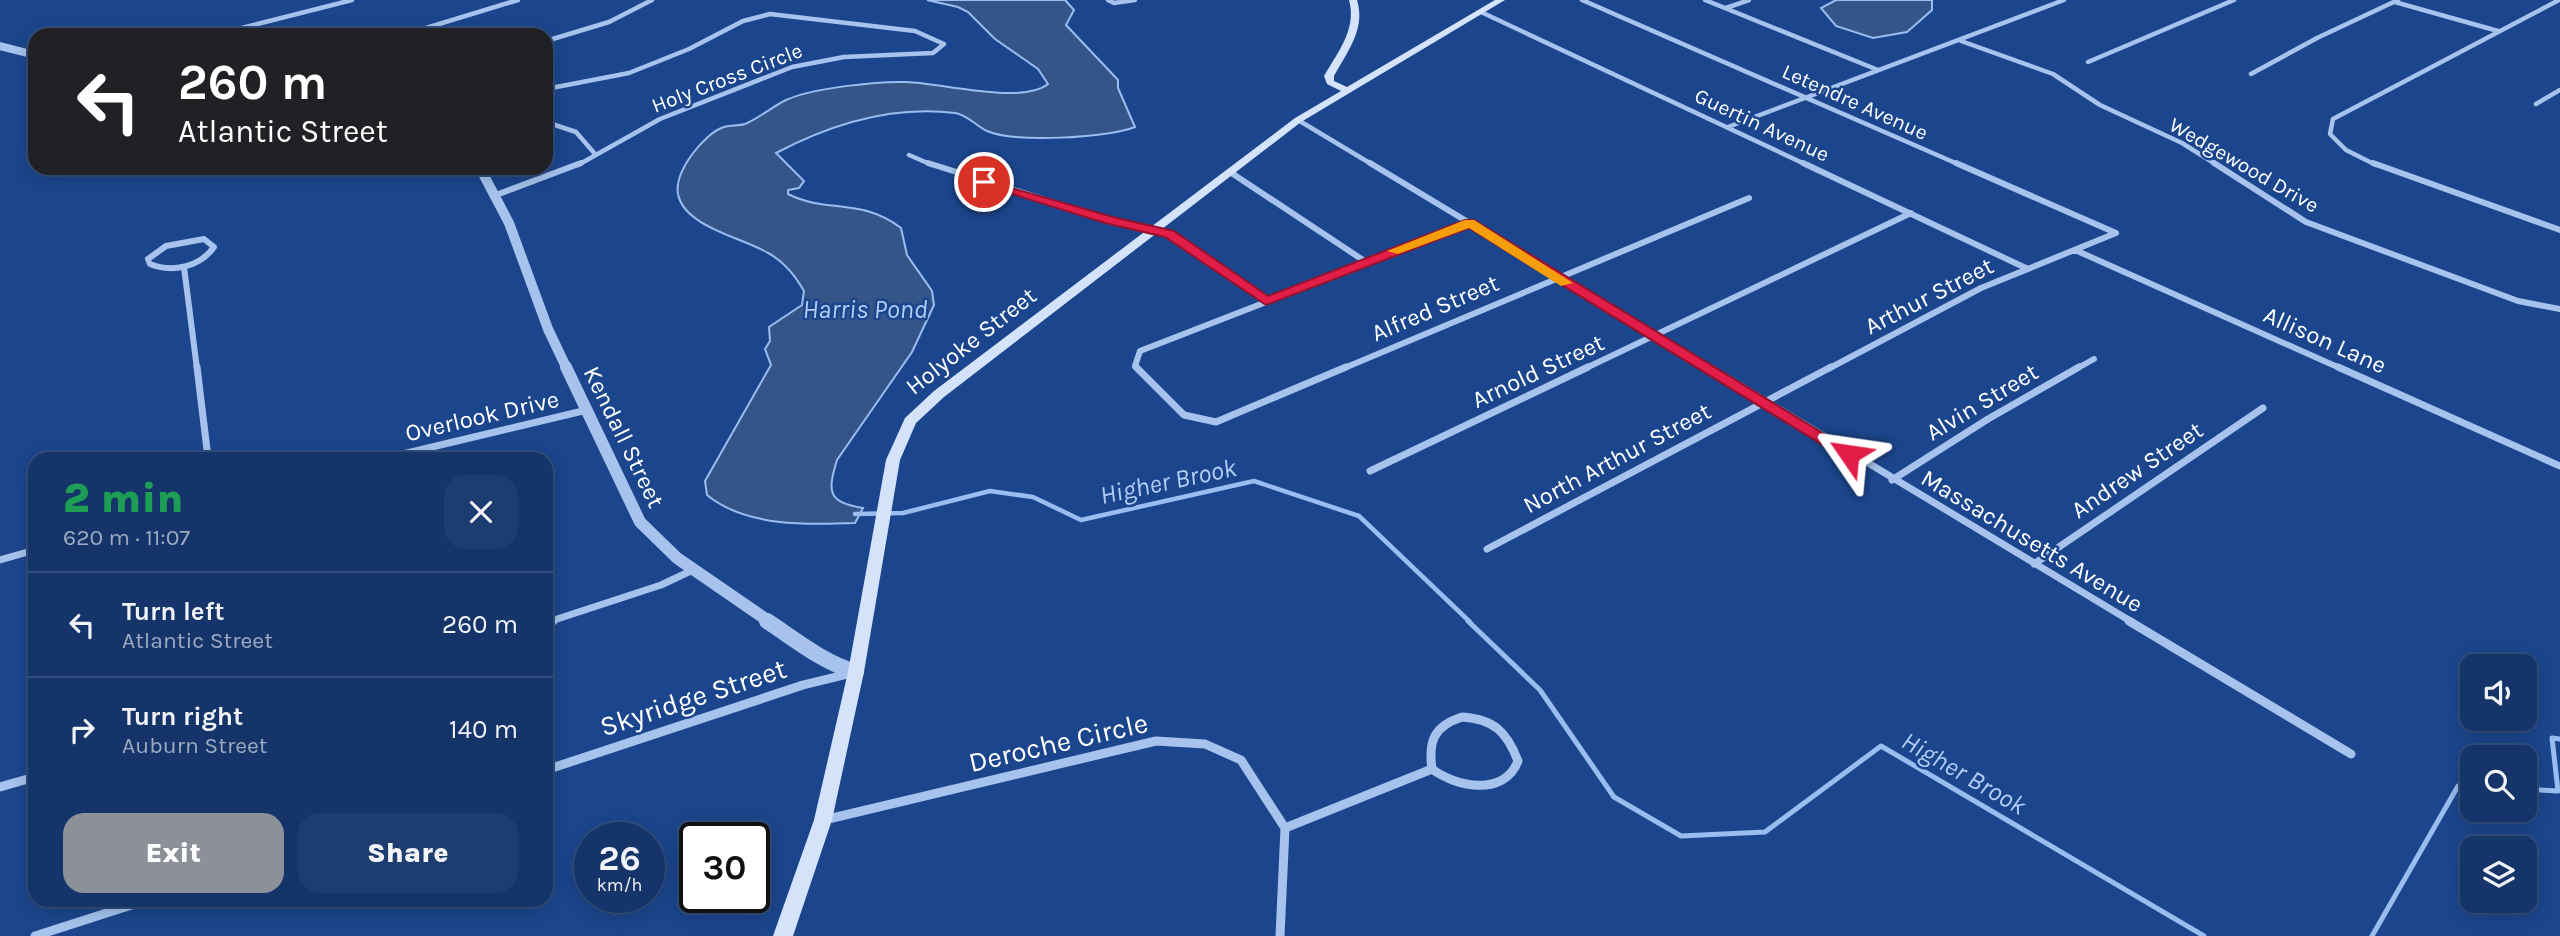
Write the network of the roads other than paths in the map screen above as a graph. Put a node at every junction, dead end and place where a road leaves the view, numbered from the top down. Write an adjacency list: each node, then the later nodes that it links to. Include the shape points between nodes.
1 (352, 0): 18 (street)
2 (519, 0): 19 (street)
3 (652, 0): 21 (street, via 609,22)
4 (1108, 0): 5 (street)
5 (1135, 0)
6 (1353, 0): 29 (main road, via 1355,26 1329,76 1330,82)
7 (1501, 0): 17 (main road, Holyoke Street)
8 (1583, 0): 31 (street, Letendre Avenue)
9 (1705, 0): 16 (street)
10 (1749, 0): 16 (street)
11 (2064, 0): 22 (street)
12 (2234, 0): 25 (street)
13 (2387, 0): 15 (street)
14 (2559, 0): 20 (street)
15 (2396, 1): 20 (street); 27 (street)
16 (1725, 8): 26 (street)
17 (1481, 12): 29 (main road, Holyoke Street); 35 (street, Guertin Avenue)
18 (243, 28)
19 (426, 28)
20 (2499, 32): 45 (street, via 2333,119 2330,134 2346,150 2376,165)
21 (553, 39)
22 (1961, 41): 26 (street); 53 (street, Wedgewood Drive, via 2053,74 2101,105 2182,143 2306,222 2518,301)
23 (0, 46): 24 (street)
24 (28, 53)
25 (2088, 62)
26 (1879, 70): 31 (street)
27 (2251, 74)
28 (553, 88): 36 (street, Holy Cross Circle, via 629,73 765,15 915,31 944,44 933,52 844,57 792,67 660,119)
29 (1346, 90): 33 (main road, Holyoke Street)
30 (2560, 90): 32 (street)
31 (1804, 97): 35 (street); 46 (street, Letendre Avenue)
32 (2536, 104)
33 (1298, 120): 38 (main road, Holyoke Street); 43 (street, Massachusetts Avenue)
34 (553, 124): 36 (street, via 576,132)
35 (1728, 127): 42 (street, Guertin Avenue)
36 (595, 154): 40 (street, Holy Cross Circle, via 568,172)
37 (909, 155): 44 (street)
38 (1230, 172): 44 (main road, Holyoke Street); 48 (street)
39 (484, 175): 40 (street, Kendall Street)
40 (496, 195): 58 (street, Kendall Street, via 548,329)
41 (1749, 198): 51 (street, Alfred Street)
42 (1911, 213): 50 (street, Guertin Avenue); 54 (street, Arnold Street)
43 (1470, 223): 48 (street); 51 (street, Massachusetts Avenue)
44 (1154, 230): 52 (street, via 1170,234); 70 (main road, Holyoke Street, via 917,414 897,448)
45 (2560, 230)
46 (2116, 233): 47 (street, Arthur Street)
47 (2074, 250): 50 (street, Arthur Street); 61 (street, Allison Lane)
48 (1366, 262): 52 (street)
49 (184, 267): 49 (street, via 212,252 210,241 172,244 148,260 163,269); 59 (street)
50 (2028, 269): 56 (street, Arthur Street, via 1981,288)
51 (1557, 277): 52 (street, Alfred Street, via 1216,422 1184,415 1135,366 1140,351); 54 (street, Massachusetts Avenue)
52 (1266, 301)
53 (2560, 309)
54 (1655, 336): 56 (street, Massachusetts Avenue); 62 (street, Arnold Street)
55 (2094, 359): 63 (street, Alvin Street)
56 (1765, 402): 63 (street, Massachusetts Avenue); 64 (street, North Arthur Street)
57 (2263, 408): 67 (street, Andrew Street)
58 (587, 411): 60 (street, Overlook Drive); 68 (street, Kendall Street, via 640,522 677,558)
59 (207, 452)
60 (412, 452)
61 (2560, 466)
62 (1370, 471)
63 (1892, 480): 67 (street, Massachusetts Avenue)
64 (1487, 549)
65 (28, 552): 66 (street)
66 (0, 560)
67 (2034, 564): 71 (street, Massachusetts Avenue)
68 (696, 569): 69 (street); 70 (street, Kendall Street, via 817,655)
69 (553, 621)
70 (856, 672): 72 (street, Skyridge Street); 76 (main road, Holyoke Street)
71 (2351, 754)
72 (553, 768)
73 (1432, 769): 73 (street, via 1450,781 1470,786 1498,780 1514,770 1518,761 1501,727 1471,716 1447,723 1432,734 1426,750); 77 (street)
74 (28, 779): 75 (street)
75 (0, 787)
76 (823, 820): 77 (street, Deroche Circle, via 1156,741 1205,744 1241,760); 80 (main road, Holyoke Street)
77 (1285, 828): 81 (street)
78 (125, 907): 79 (street)
79 (34, 936)
80 (783, 936)
81 (1280, 936)

